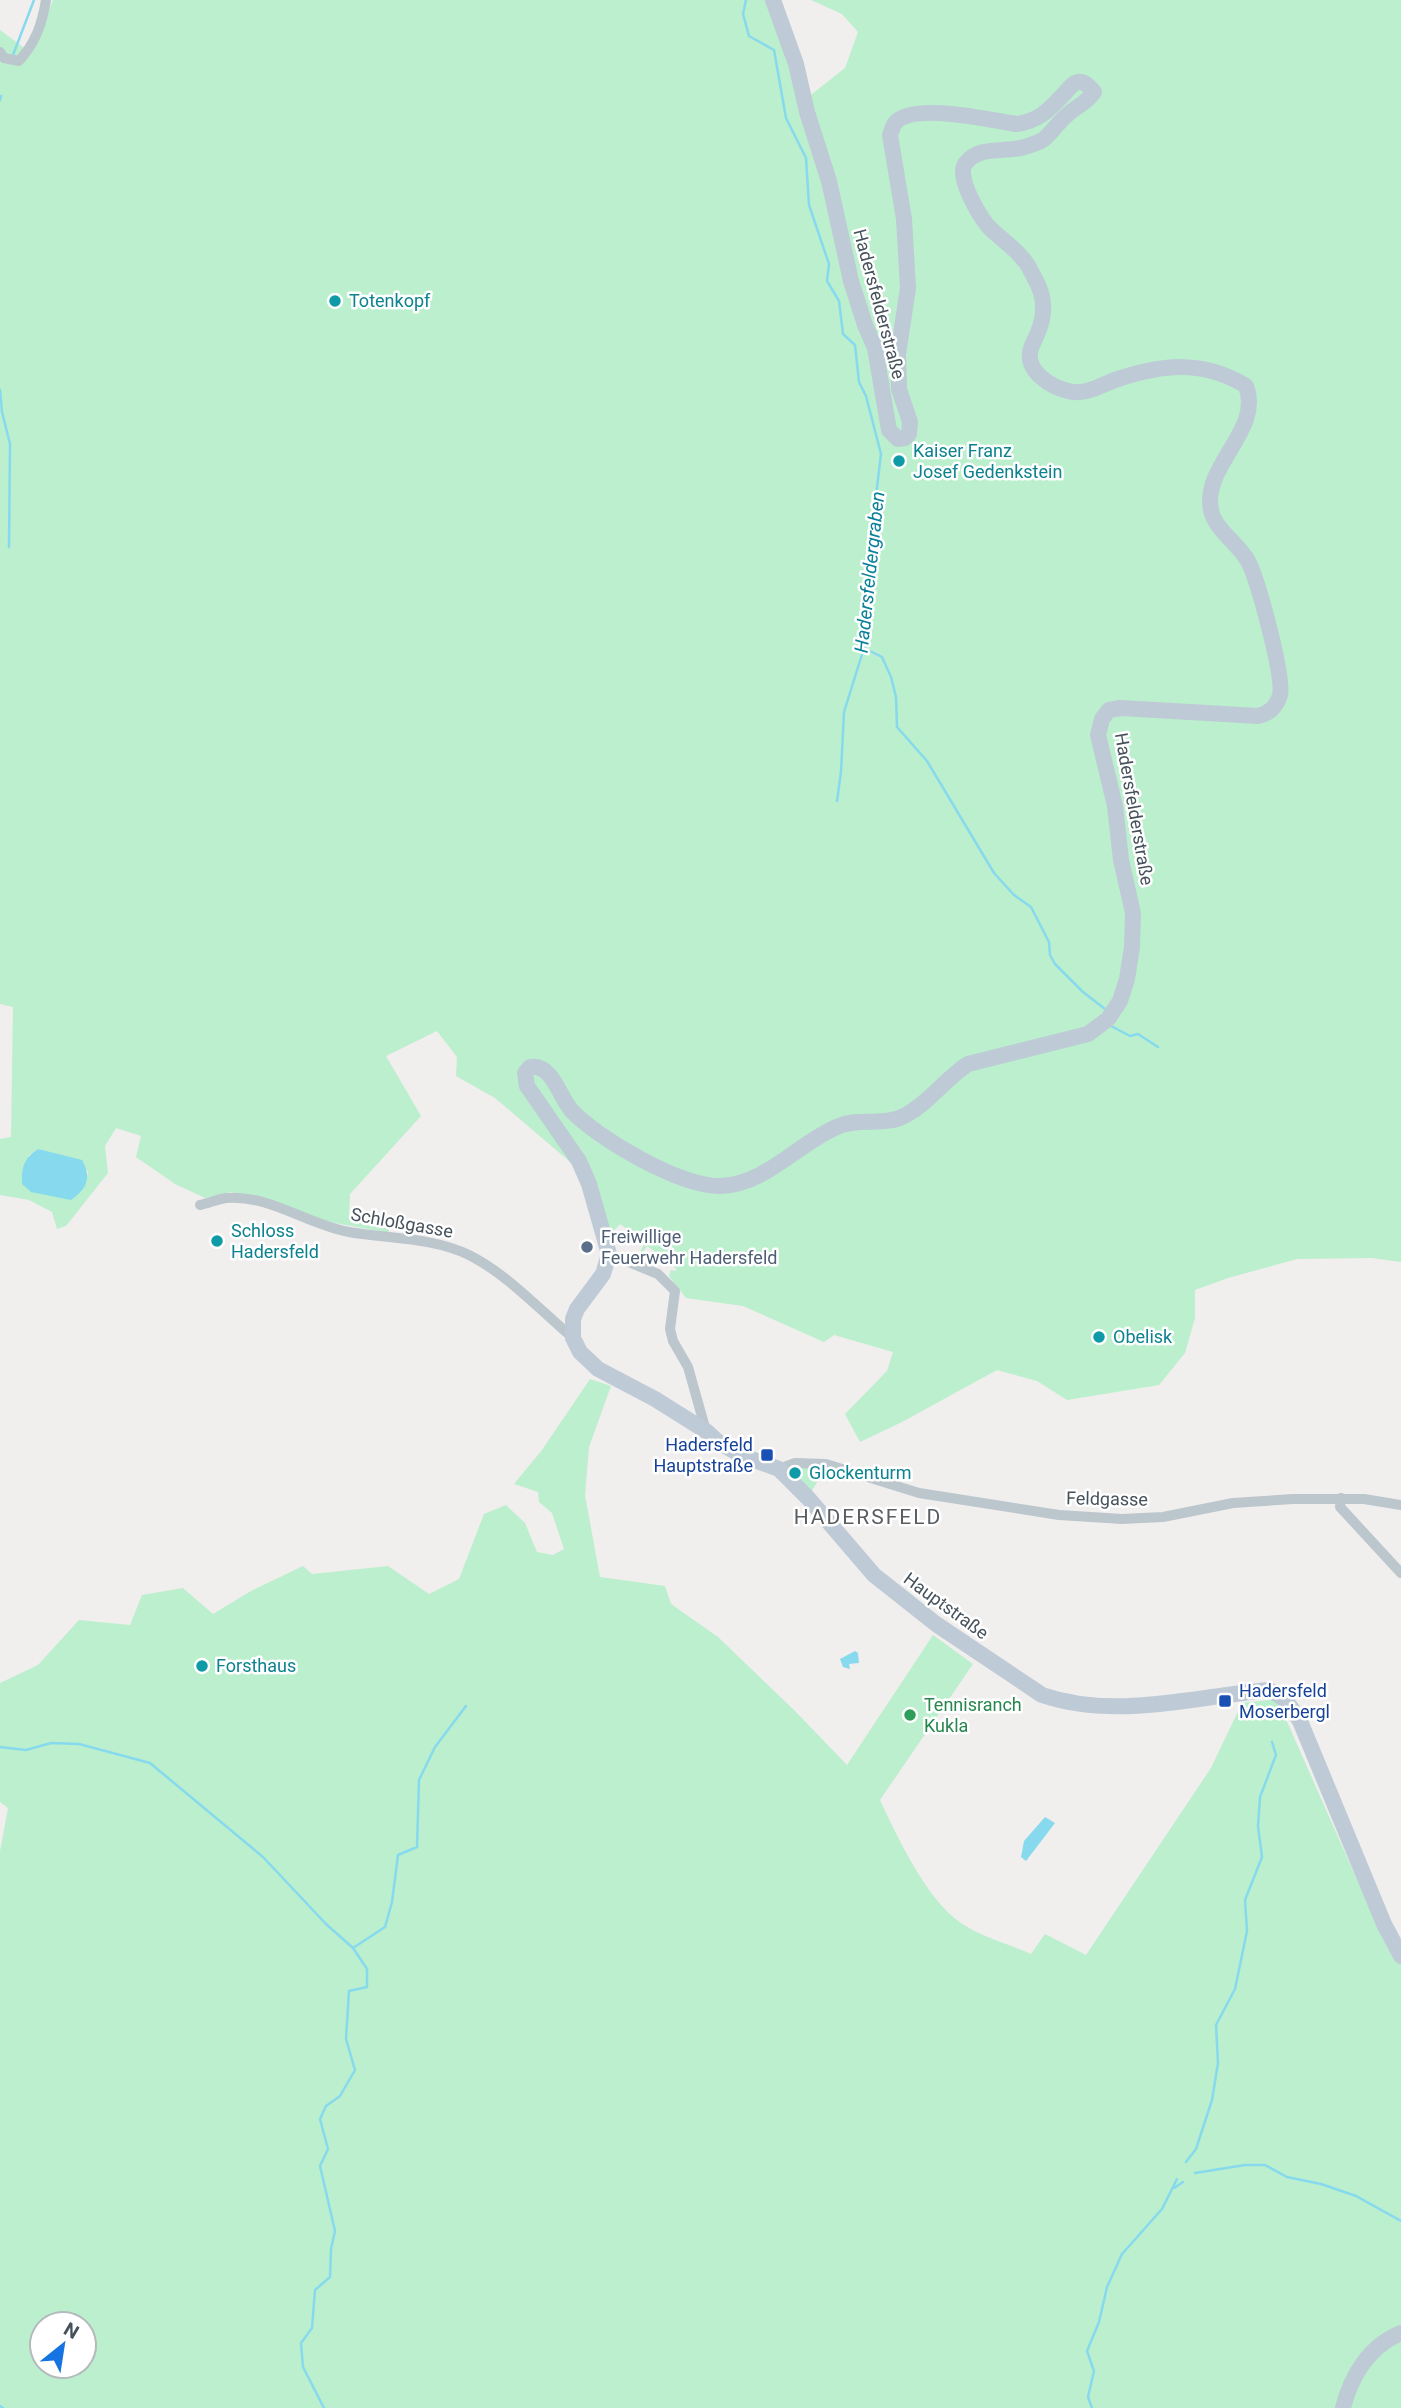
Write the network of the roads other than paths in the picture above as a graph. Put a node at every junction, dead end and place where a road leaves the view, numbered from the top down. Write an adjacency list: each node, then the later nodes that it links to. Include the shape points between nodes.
1 (46, 0): 3 (street, via 31,48 19,61)
2 (773, 0): 5 (street, Hadersfelderstraße, via 826,170 851,281 875,348 889,430 898,439 909,434 910,422 899,389 898,354 908,288 904,219 890,135 895,122 908,114 927,112 1029,123 1048,111 1074,83 1088,85 1094,92 1042,140 973,156 961,176 988,225 1024,259 1042,290 1041,325 1030,352 1032,367 1040,377 1069,392 1086,392 1154,369 1187,366 1212,370 1246,386 1251,399 1249,415 1215,480 1211,511 1242,551 1255,577 1280,692 1274,707 1258,716 1121,708 1109,710 1102,719 1098,735 1133,913 1132,947 1121,1001 1108,1020 1088,1034 968,1064 905,1116 836,1126 743,1182 719,1186 664,1172 605,1136 570,1108 545,1070 530,1067 525,1073 527,1086 579,1161)
3 (2, 55)
4 (201, 1205): 6 (street, Schloßgasse, via 227,1198 257,1202 322,1226 449,1247 488,1267)
5 (609, 1254): 6 (street, via 608,1265 573,1320); 7 (street, via 658,1274 675,1291 670,1329 688,1367)
6 (573, 1339): 7 (street, Hauptstraße, via 598,1369)
7 (706, 1431): 8 (street, Hauptstraße, via 743,1456)
8 (779, 1469): 9 (street, Feldgasse, via 795,1463 826,1464 945,1499 1122,1519 1163,1517 1234,1503); 12 (street, Hauptstraße, via 874,1575 936,1624 1042,1695 1123,1708 1268,1690 1288,1702)
9 (1341, 1498): 10 (street, Feldgasse); 11 (street, via 1340,1507)
10 (1401, 1505)
11 (1401, 1573)
12 (1401, 1955)
13 (1401, 2333): 14 (street, via 1368,2357)
14 (1343, 2408)

